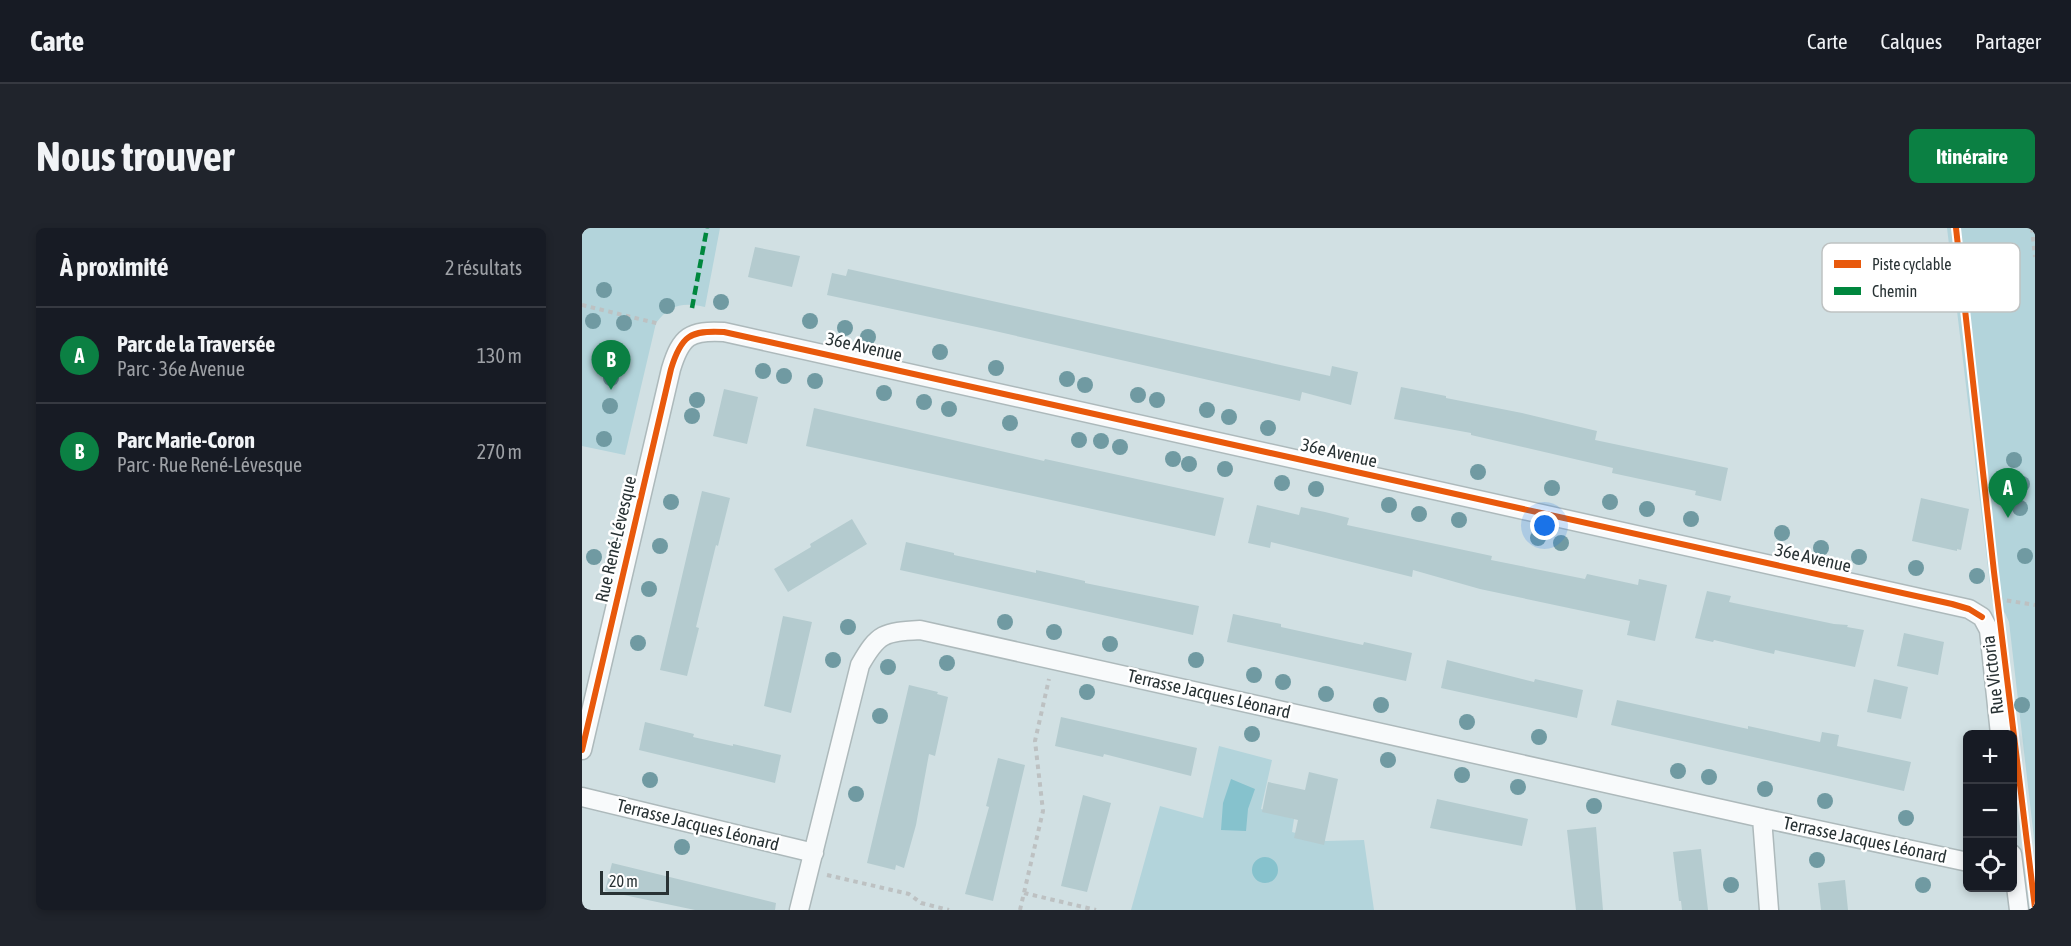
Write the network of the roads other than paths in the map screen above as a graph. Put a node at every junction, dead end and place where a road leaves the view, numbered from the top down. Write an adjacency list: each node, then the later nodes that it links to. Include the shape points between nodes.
1 (687, 338): 2 (street, 36e Avenue, via 701,331 724,332 1952,604); 4 (street, Rue René-Lévesque, via 670,369)
2 (1982, 617): 3 (street, Rue Victoria, via 1989,630)
3 (1999, 730)
4 (582, 750)
5 (582, 797): 8 (street, Terrasse Jacques Léonard)
6 (1762, 818): 7 (street, Terrasse Jacques Léonard); 8 (street, Terrasse Jacques Léonard, via 921,630 895,631 873,642 860,665); 11 (street, Terrasse Jacques Léonard)
7 (1963, 861)
8 (811, 862): 10 (street, Terrasse Jacques Léonard)
9 (2017, 892): 12 (street)
10 (799, 910)
11 (1769, 910)
12 (2019, 910)

